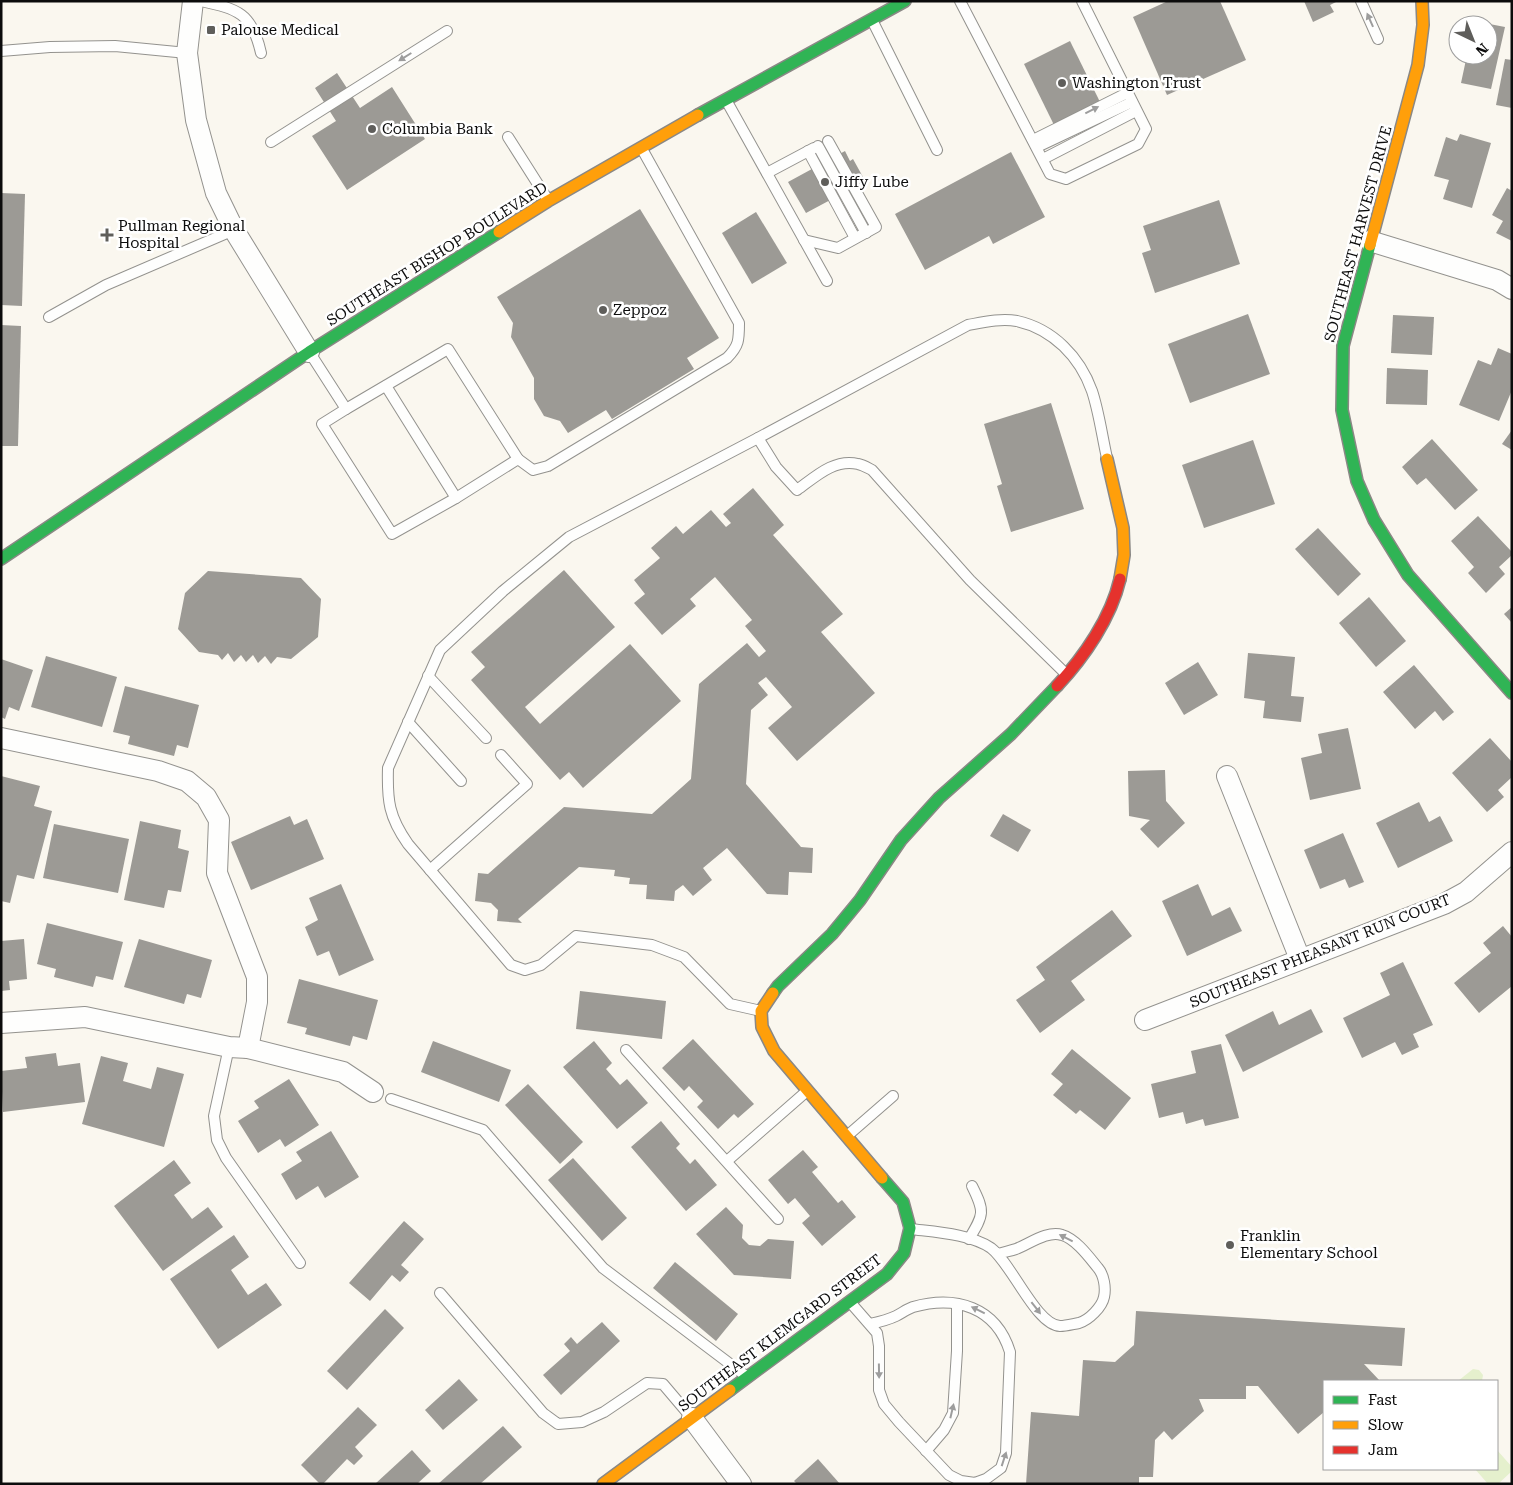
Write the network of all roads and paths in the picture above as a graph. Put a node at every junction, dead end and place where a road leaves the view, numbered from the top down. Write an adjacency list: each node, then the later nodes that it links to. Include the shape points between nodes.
1 (193, 1): 12 (street)
2 (202, 1): 13 (lane, via 231,8 248,20)
3 (906, 1): 8 (street, SOUTHEAST BISHOP BOULEVARD)
4 (960, 1): 18 (lane)
5 (1082, 1): 15 (lane)
6 (1361, 1): 10 (lane, one-way to 6)
7 (1422, 1): 30 (street, SOUTHEAST HARVEST DRIVE, via 1418,66)
8 (872, 19): 14 (street, SOUTHEAST BISHOP BOULEVARD); 21 (lane)
9 (446, 31): 17 (lane, one-way to 17)
10 (1378, 39)
11 (1, 51): 12 (lane, via 115,46)
12 (187, 53): 26 (street, via 196,120 206,159 216,193)
13 (261, 53)
14 (725, 99): 20 (street, SOUTHEAST BISHOP BOULEVARD); 24 (lane)
15 (1132, 102): 18 (lane, one-way to 15); 23 (lane); 23 (lane, via 1146,130 1138,144 1066,179 1050,174)
16 (508, 137): 25 (lane)
17 (271, 142)
18 (1035, 144): 23 (lane)
19 (818, 146): 22 (lane); 27 (lane); 27 (lane, via 831,139 876,227)
20 (641, 147): 25 (street, SOUTHEAST BISHOP BOULEVARD); 38 (lane, via 739,322 739,339 726,358 548,466 533,470)
21 (937, 150)
22 (808, 152): 24 (lane); 28 (lane)
23 (1042, 159)
24 (767, 174): 29 (lane)
25 (548, 201): 34 (street, SOUTHEAST BISHOP BOULEVARD)
26 (234, 230): 33 (lane, via 106,285); 34 (street)
27 (866, 232): 28 (lane)
28 (856, 238): 29 (lane, via 838,248)
29 (804, 240): 31 (lane)
30 (1370, 241): 32 (street, via 1497,280); 44 (street, SOUTHEAST HARVEST DRIVE, via 1343,346 1342,410 1357,480 1374,520 1408,575)
31 (827, 281)
32 (1512, 290)
33 (49, 317)
34 (309, 352): 36 (lane); 41 (street, SOUTHEAST BISHOP BOULEVARD)
35 (386, 386): 36 (lane); 38 (lane, via 448,349); 40 (lane)
36 (346, 408): 40 (lane, via 322,424 392,534)
37 (758, 438): 39 (lane, via 968,324 1017,321 1045,332 1063,345 1076,361 1092,391); 42 (lane, via 776,467 796,490 841,463 857,463 872,470 970,580); 43 (lane, via 569,537 503,591 440,650)
38 (518, 459): 40 (lane)
39 (1107, 459): 42 (street, via 1123,528 1124,555 1120,581 1112,607)
40 (456, 498)
41 (1, 559)
42 (1067, 675): 54 (street, via 1011,734 939,798 901,840 832,934 778,986)
43 (428, 676): 45 (lane); 47 (lane)
44 (1512, 693)
45 (408, 722): 50 (lane); 52 (lane, via 388,768 387,788 396,827)
46 (1, 738): 57 (street, via 158,771 187,781 206,797 219,820 217,872 257,977 257,1002)
47 (486, 738)
48 (501, 755): 52 (lane, via 527,784)
49 (1227, 776): 53 (street)
50 (461, 781)
51 (1512, 852): 53 (street, SOUTHEAST PHEASANT RUN COURT, via 1466,892 1444,904)
52 (430, 870): 54 (lane, via 511,965 525,970 541,965 576,936 652,945 684,957 730,1004)
53 (1300, 959): 55 (street, SOUTHEAST PHEASANT RUN COURT)
54 (761, 1011): 59 (street, SOUTHEAST KLEMGARD STREET, via 762,1027 774,1051)
55 (1145, 1020)
56 (1, 1023): 57 (street, via 85,1017)
57 (239, 1048): 60 (street, via 343,1072); 69 (lane, via 214,1116 217,1140 226,1158)
58 (626, 1050): 63 (lane)
59 (808, 1091): 62 (street, SOUTHEAST KLEMGARD STREET); 63 (lane)
60 (382, 1096): 74 (lane, via 482,1130 603,1268)
61 (893, 1096): 62 (lane)
62 (847, 1137): 66 (street, SOUTHEAST KLEMGARD STREET, via 903,1202)
63 (727, 1161): 65 (lane)
64 (972, 1186): 67 (lane, via 982,1208 980,1221)
65 (778, 1219)
66 (910, 1228): 67 (lane); 71 (street, SOUTHEAST KLEMGARD STREET, via 904,1253 893,1268)
67 (969, 1239): 68 (lane)
68 (998, 1254): 68 (lane, one-way to 68, via 1047,1321 1059,1326 1083,1322 1095,1312 1104,1297 1102,1272 1062,1235 1053,1234)
69 (300, 1263)
70 (440, 1293): 75 (lane, via 543,1412 558,1424 582,1422 604,1412 647,1383 663,1384)
71 (850, 1302): 73 (lane); 74 (street, SOUTHEAST KLEMGARD STREET)
72 (957, 1304): 73 (lane, via 929,1303); 76 (lane, one-way to 72, via 944,1430 953,1413); 76 (lane, one-way to 72, via 948,1475 975,1483 1001,1468 1006,1453 1010,1352 1006,1338 985,1314)
73 (870, 1324): 76 (lane, one-way to 76, via 877,1333 879,1390 884,1404)
74 (747, 1377): 75 (street, SOUTHEAST KLEMGARD STREET)
75 (692, 1418): 77 (street, SOUTHEAST KLEMGARD STREET); 78 (street)
76 (926, 1451)
77 (603, 1484)
78 (741, 1484)

